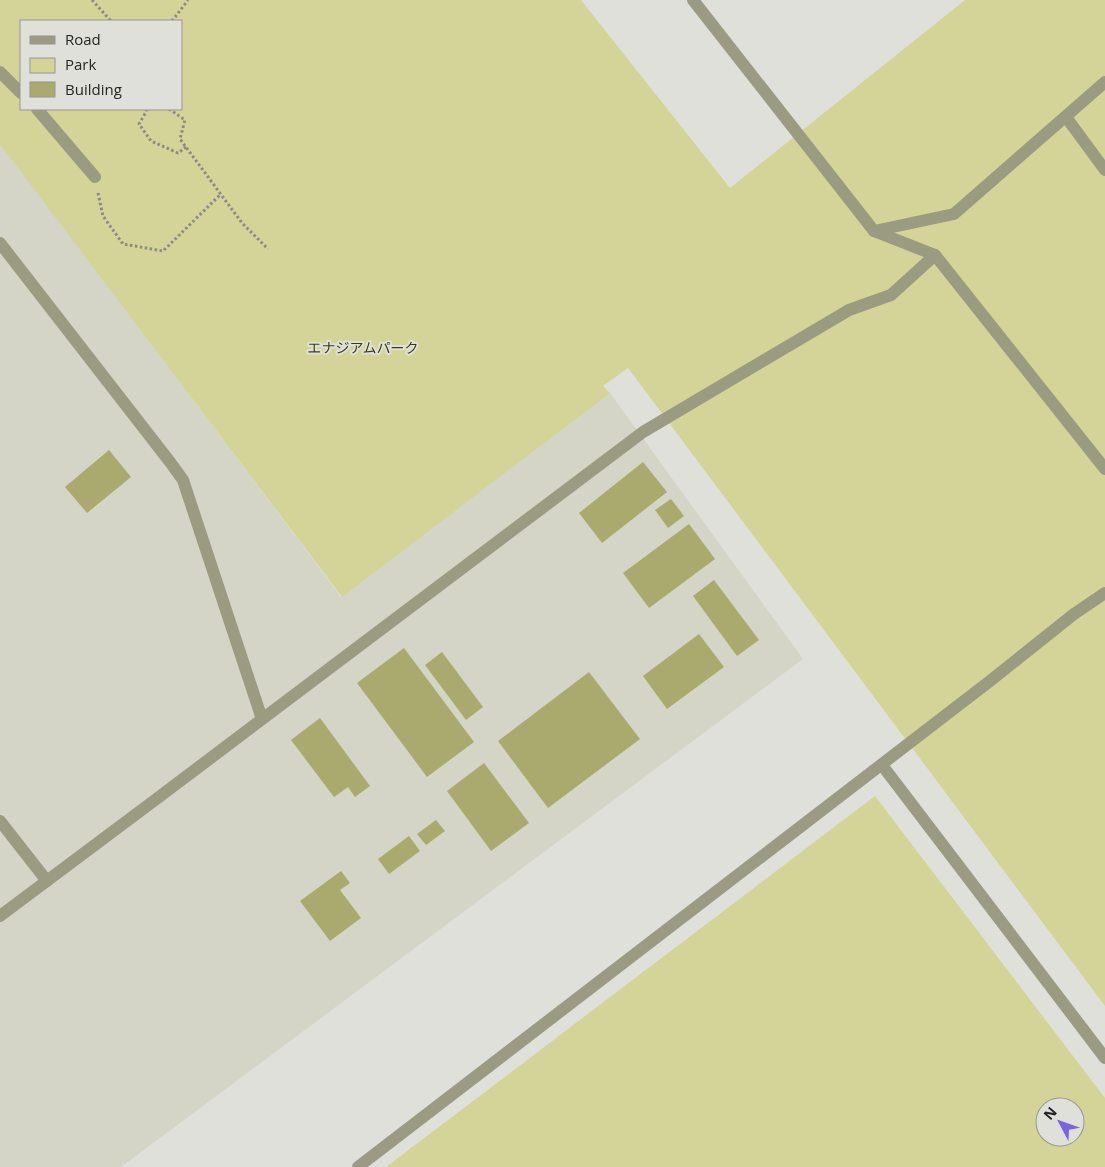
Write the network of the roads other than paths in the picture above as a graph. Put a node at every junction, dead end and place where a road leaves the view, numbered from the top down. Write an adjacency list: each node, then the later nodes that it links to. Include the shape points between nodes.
1 (693, 0): 9 (street)
2 (0, 72): 4 (street)
3 (1105, 82): 6 (street)
4 (20, 92)
5 (38, 110): 8 (street)
6 (1066, 117): 7 (street); 9 (street, via 954,214)
7 (1105, 170)
8 (95, 177)
9 (874, 231): 11 (street)
10 (0, 243): 14 (street, via 183,480)
11 (935, 254): 12 (street); 14 (street, via 891,294 850,310 643,432)
12 (1105, 469)
13 (1105, 593): 15 (street)
14 (262, 719): 17 (street)
15 (882, 765): 19 (street); 20 (street)
16 (0, 821): 17 (street)
17 (47, 881): 18 (street)
18 (0, 916)
19 (1105, 1058)
20 (358, 1167)

